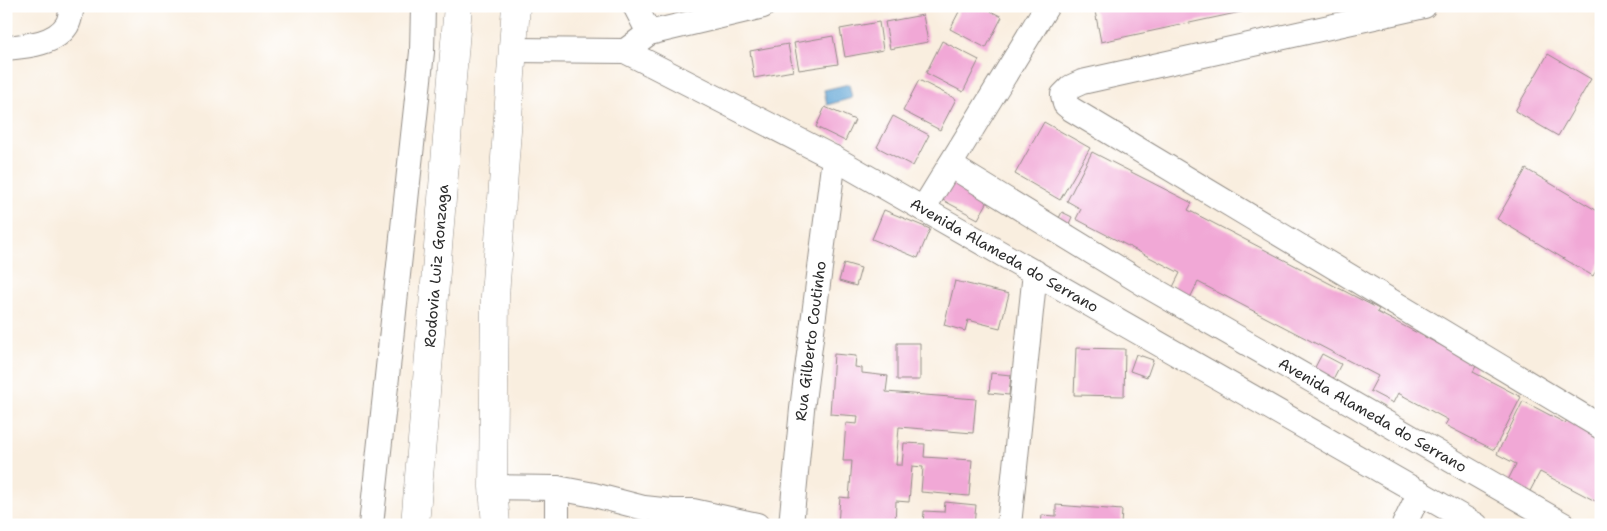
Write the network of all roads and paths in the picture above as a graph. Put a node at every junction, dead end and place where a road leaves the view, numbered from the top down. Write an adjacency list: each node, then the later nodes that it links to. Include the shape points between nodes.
1 (72, 6): 10 (street, via 68,24 52,39)
2 (423, 6): 21 (street, via 422,52)
3 (458, 6): 22 (highway, Rodovia Luiz Gonzaga)
4 (516, 6): 11 (highway)
5 (635, 6): 9 (street)
6 (764, 6): 9 (street)
7 (1047, 6): 14 (street)
8 (1424, 6): 17 (street, via 1082,82 1063,95 1064,104)
9 (649, 33): 12 (street)
10 (6, 48)
11 (512, 50): 12 (street, Avenida Alameda do Serrano); 18 (highway, via 496,296)
12 (625, 51): 13 (street, Avenida Alameda do Serrano)
13 (834, 158): 15 (street, Avenida Alameda do Serrano); 26 (street, Rua Gilberto Coutinho, via 802,409)
14 (950, 165): 15 (street); 30 (street, Avenida Alameda do Serrano, via 1144,284)
15 (923, 208): 16 (street, Avenida Alameda do Serrano)
16 (1035, 272): 20 (street, Avenida Alameda do Serrano); 27 (street)
17 (1601, 427)
18 (493, 487): 19 (street); 23 (highway)
19 (557, 488): 24 (street); 25 (street, via 644,508 693,511)
20 (1420, 492): 28 (street); 29 (street, Avenida Alameda do Serrano)
21 (371, 525)
22 (415, 525)
23 (496, 525)
24 (557, 525)
25 (757, 525)
26 (791, 525)
27 (1009, 525)
28 (1404, 525)
29 (1476, 525)
30 (1564, 525)

